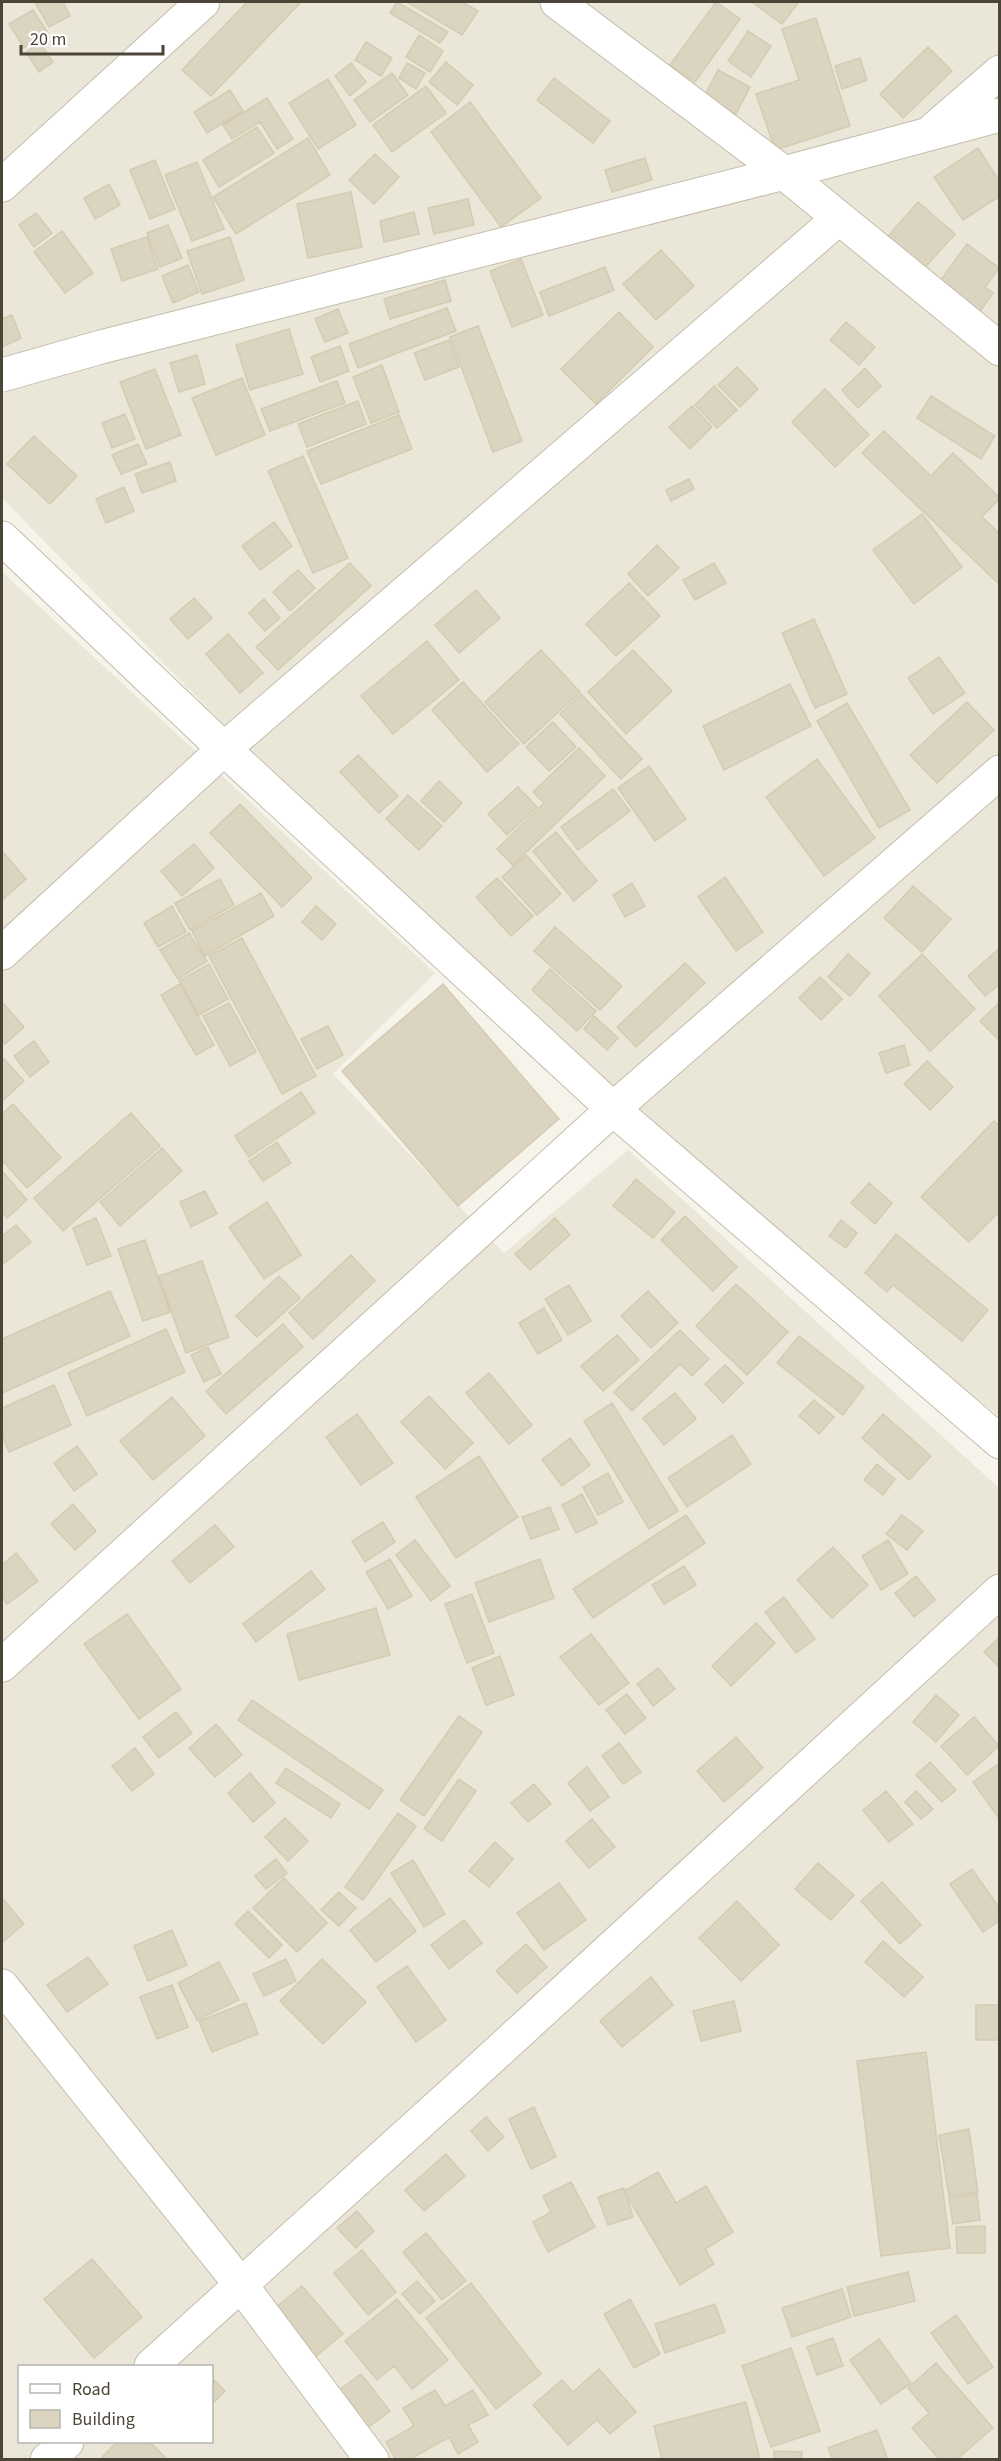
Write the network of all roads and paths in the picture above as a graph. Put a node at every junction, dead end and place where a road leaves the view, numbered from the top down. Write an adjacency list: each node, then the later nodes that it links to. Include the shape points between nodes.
1 (203, 2): 7 (street)
2 (557, 2): 6 (street)
3 (999, 72): 5 (street)
4 (999, 115): 5 (street)
5 (928, 134): 6 (street)
6 (784, 173): 8 (street); 10 (street)
7 (2, 185)
8 (838, 219): 9 (street); 12 (street)
9 (999, 350)
10 (2, 375)
11 (2, 538): 12 (street)
12 (224, 749): 14 (street); 15 (street)
13 (999, 772): 15 (street)
14 (2, 954)
15 (613, 1109): 16 (street); 18 (street)
16 (999, 1442)
17 (999, 1591): 20 (street)
18 (2, 1665)
19 (2, 1986): 20 (street)
20 (241, 2285): 21 (street); 24 (street)
21 (152, 2365)
22 (66, 2443): 23 (street)
23 (47, 2460)
24 (372, 2460)

